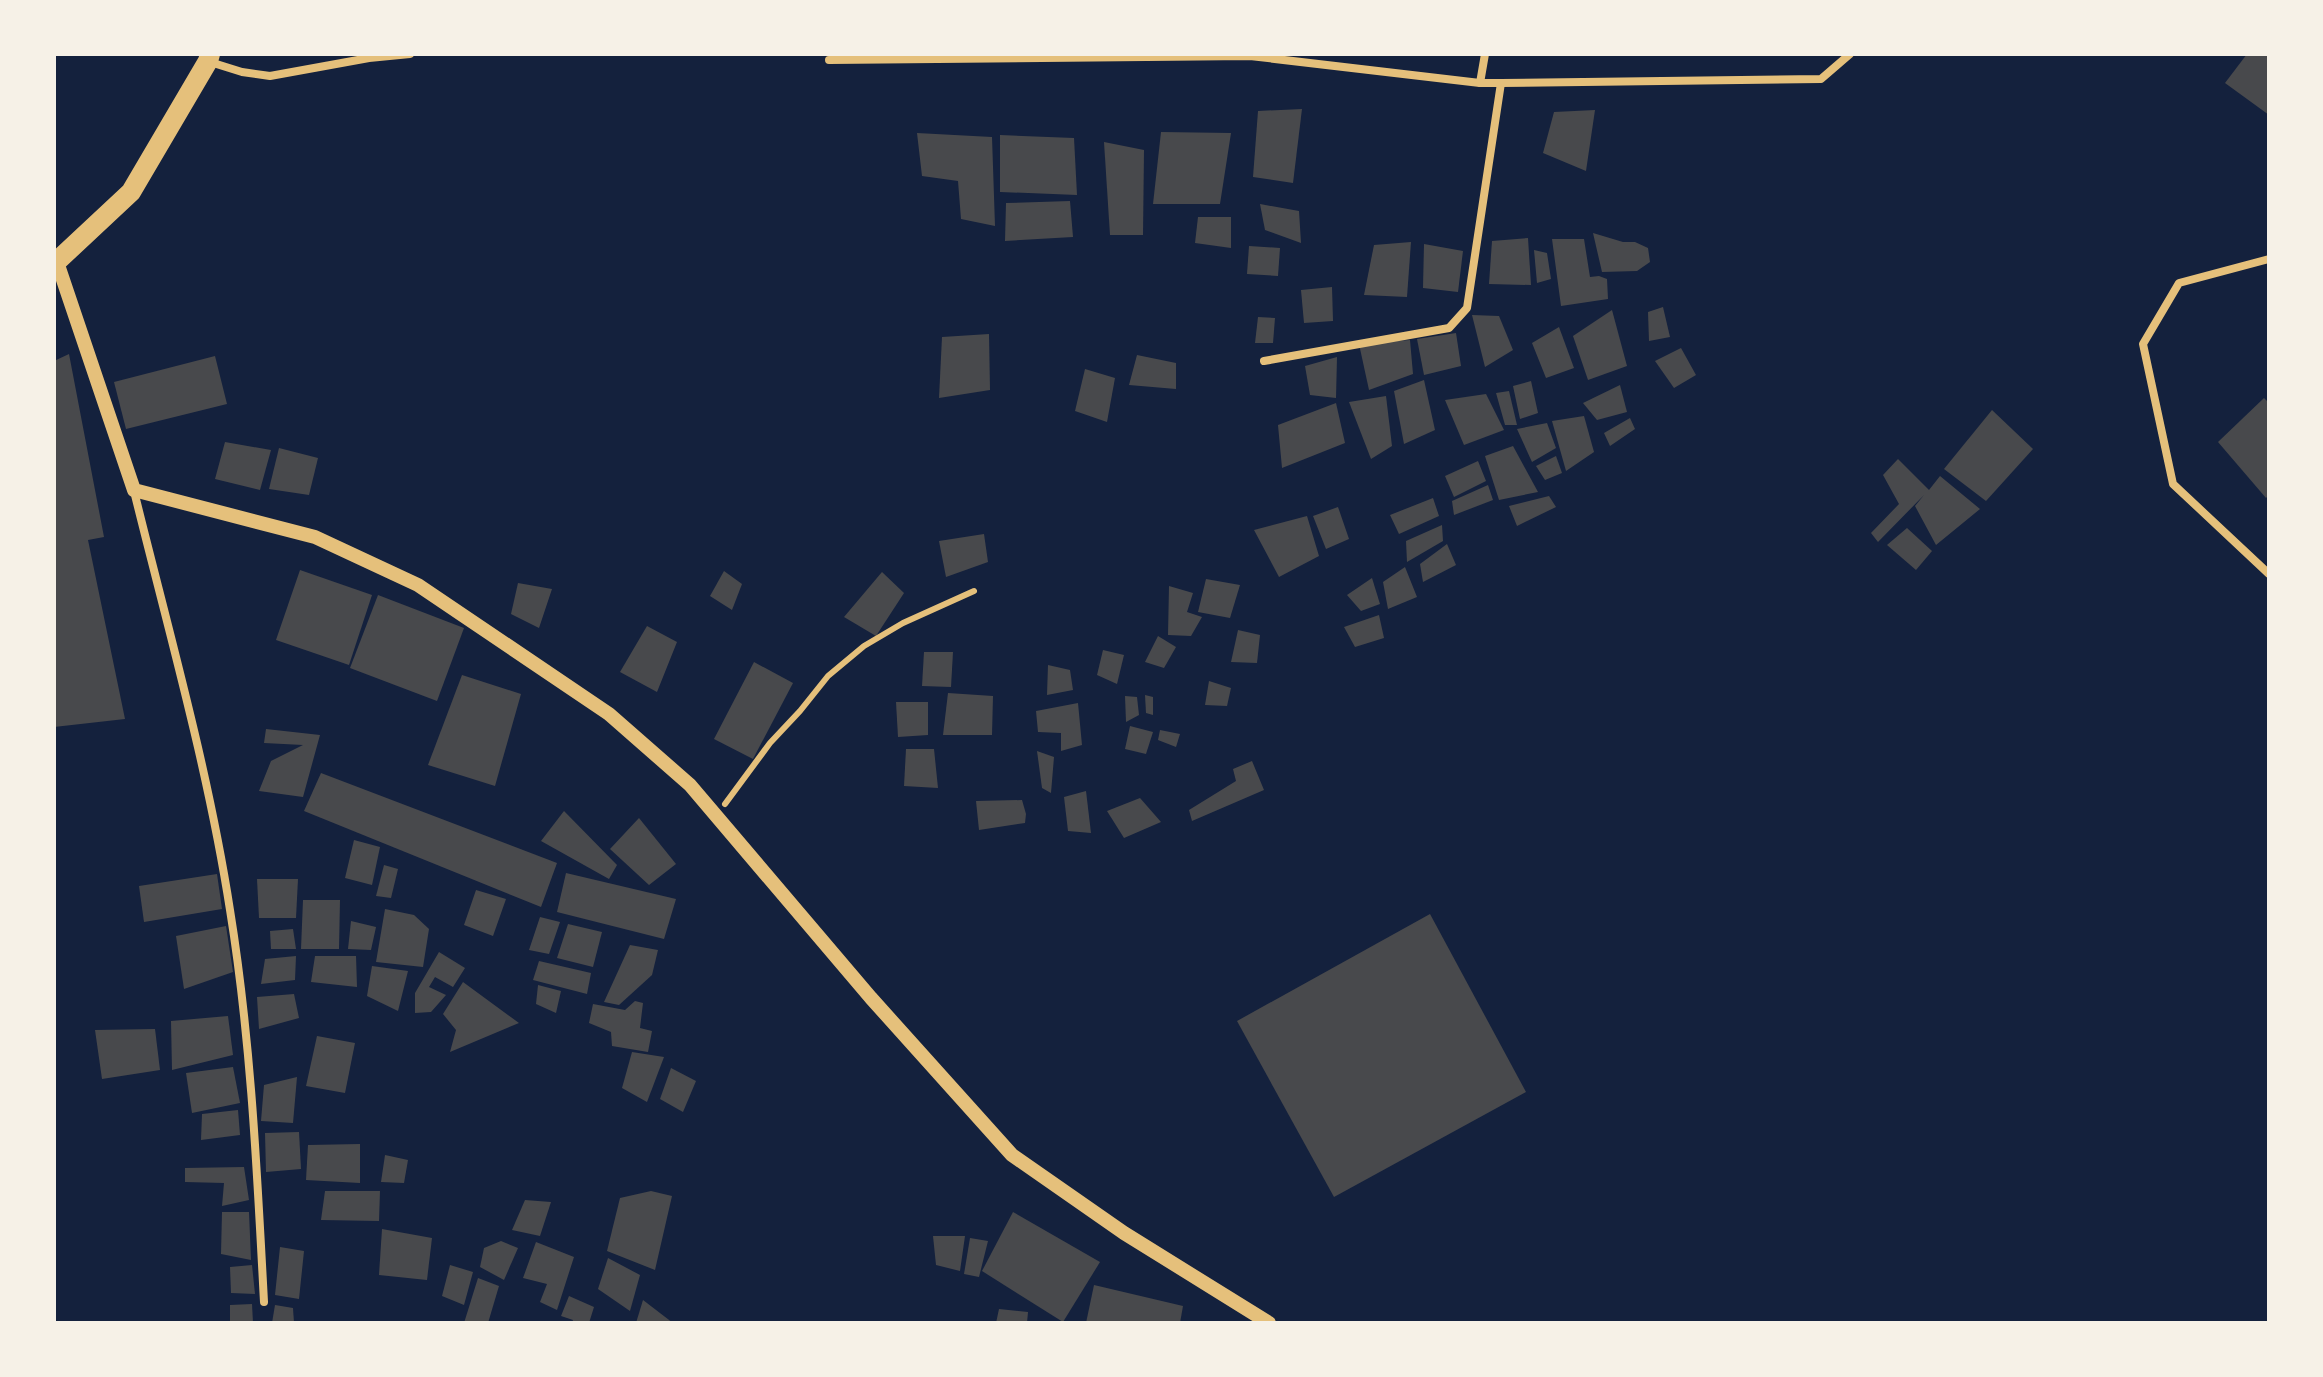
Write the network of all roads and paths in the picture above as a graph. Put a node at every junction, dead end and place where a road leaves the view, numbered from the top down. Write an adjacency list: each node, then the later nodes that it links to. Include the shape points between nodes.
1 (410, 54): 5 (street, via 270,76 242,72)
2 (1485, 54): 7 (street)
3 (1850, 54): 8 (street, via 1821,79)
4 (1073, 55): 6 (street); 7 (street, via 1250,56)
5 (209, 58): 10 (main road, via 131,192)
6 (829, 60)
7 (1480, 83): 8 (street)
8 (1501, 83): 11 (street, via 1467,308 1449,328)
9 (2269, 259): 13 (street, via 2179,283 2143,344 2173,484)
10 (55, 263): 12 (street)
11 (1264, 361)
12 (134, 490): 16 (street, via 230,907 250,1070); 17 (street, via 315,537 418,585 609,714 690,785 1012,1155 1124,1233)
13 (2269, 574)
14 (974, 591): 15 (lane, via 903,623 828,676)
15 (725, 804)
16 (264, 1302)
17 (1269, 1323)

